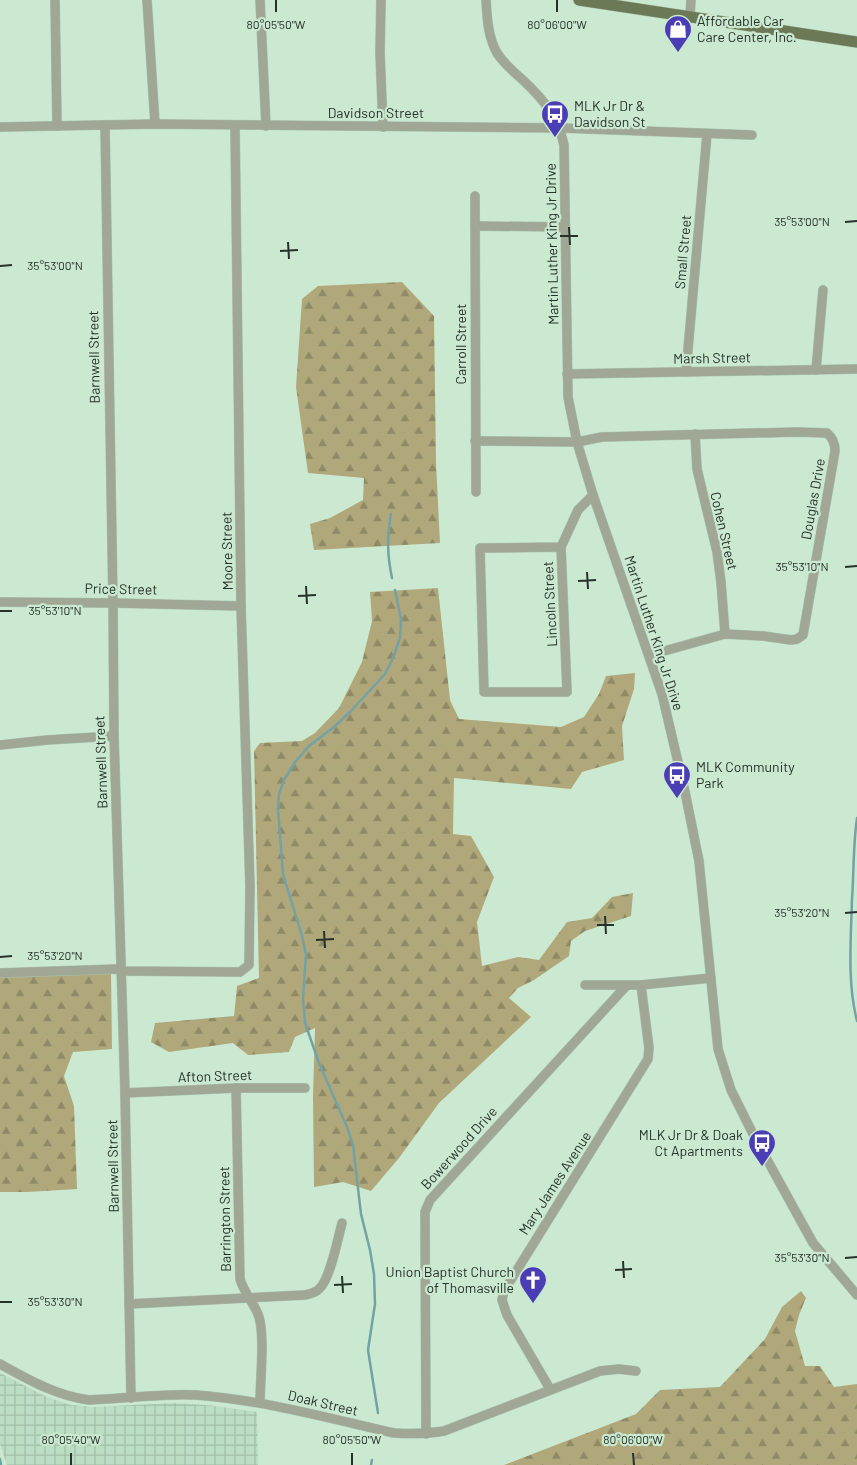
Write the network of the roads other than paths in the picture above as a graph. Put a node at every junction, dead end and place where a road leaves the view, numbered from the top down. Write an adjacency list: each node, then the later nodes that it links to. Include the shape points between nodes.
1 (55, 0): 12 (street)
2 (147, 0): 10 (street)
3 (260, 0): 14 (street)
4 (381, 0): 15 (street)
5 (486, 0): 17 (street, Martin Luther King Jr Drive, via 487,19 496,52 552,113)
6 (580, 0): 8 (main road)
7 (692, 0): 8 (street)
8 (690, 16): 9 (main road)
9 (857, 42)
10 (155, 124): 11 (street, Davidson Street); 13 (street, Davidson Street)
11 (104, 125): 12 (street, Davidson Street); 35 (street, Barnwell Street)
12 (58, 126): 16 (street, Davidson Street)
13 (235, 126): 14 (street, Davidson Street); 36 (street, Moore Street)
14 (266, 126): 15 (street, Davidson Street)
15 (383, 127): 17 (street, Davidson Street)
16 (0, 128)
17 (560, 128): 18 (street, Davidson Street); 22 (street, Martin Luther King Jr Drive, via 564,145)
18 (707, 134): 19 (street, Davidson Street); 26 (street, Small Street)
19 (752, 135)
20 (474, 196): 21 (street, Carroll Street)
21 (475, 226): 22 (street); 29 (street, Carroll Street)
22 (565, 227): 27 (street, Martin Luther King Jr Drive)
23 (823, 290): 25 (street)
24 (857, 369): 25 (street, Marsh Street)
25 (816, 370): 26 (street, Marsh Street)
26 (686, 372): 27 (street, Marsh Street)
27 (567, 374): 30 (street, Martin Luther King Jr Drive)
28 (695, 434): 30 (street, Douglas Drive, via 602,437); 37 (street, Cohen Street, via 696,469 717,552); 37 (street, Douglas Drive, via 820,432 827,433 835,444 803,635 791,640)
29 (474, 441): 30 (street, Douglas Drive); 31 (street, Carroll Street)
30 (577, 442): 32 (street, Martin Luther King Jr Drive)
31 (476, 492)
32 (593, 495): 33 (street, Lincoln Street, via 578,510); 38 (street, Martin Luther King Jr Drive)
33 (561, 547): 33 (street, Lincoln Street, via 480,548 484,692 567,692)
34 (0, 602): 35 (street, Price Street)
35 (113, 603): 36 (street, Price Street); 39 (street, Barnwell Street)
36 (242, 606): 41 (street, Moore Street, via 250,886 249,965 240,972)
37 (726, 634): 38 (street, Douglas Drive)
38 (650, 655): 43 (street, Martin Luther King Jr Drive, via 662,694 699,861)
39 (114, 736): 40 (street); 41 (street, Barnwell Street)
40 (0, 745)
41 (122, 970): 42 (street); 49 (street, Barnwell Street)
42 (0, 972)
43 (711, 978): 45 (street); 51 (street, Martin Luther King Jr Drive, via 718,1049 731,1090 813,1243)
44 (585, 985): 46 (street)
45 (642, 985): 46 (street); 56 (street, Mary James Avenue, via 648,1059 504,1291 502,1300 507,1315)
46 (627, 986): 59 (street, Bowerwood Drive, via 430,1200 425,1212)
47 (236, 1088): 48 (street, Afton Street); 49 (street, Afton Street); 52 (street, Barrington Street, via 240,1279)
48 (305, 1088)
49 (125, 1093): 53 (street, Barnwell Street)
50 (342, 1222): 52 (street, via 321,1288 304,1295)
51 (857, 1295)
52 (248, 1298): 53 (street); 58 (street, Barrington Street, via 258,1312 262,1328)
53 (129, 1304): 57 (street, Barnwell Street)
54 (0, 1364): 57 (street, Doak Street, via 52,1391 74,1398)
55 (636, 1371): 56 (street, Doak Street, via 600,1371)
56 (550, 1389): 59 (street, Doak Street, via 444,1432)
57 (131, 1398): 58 (street, Doak Street, via 194,1395)
58 (260, 1403): 59 (street, Doak Street, via 394,1433)
59 (426, 1434)

